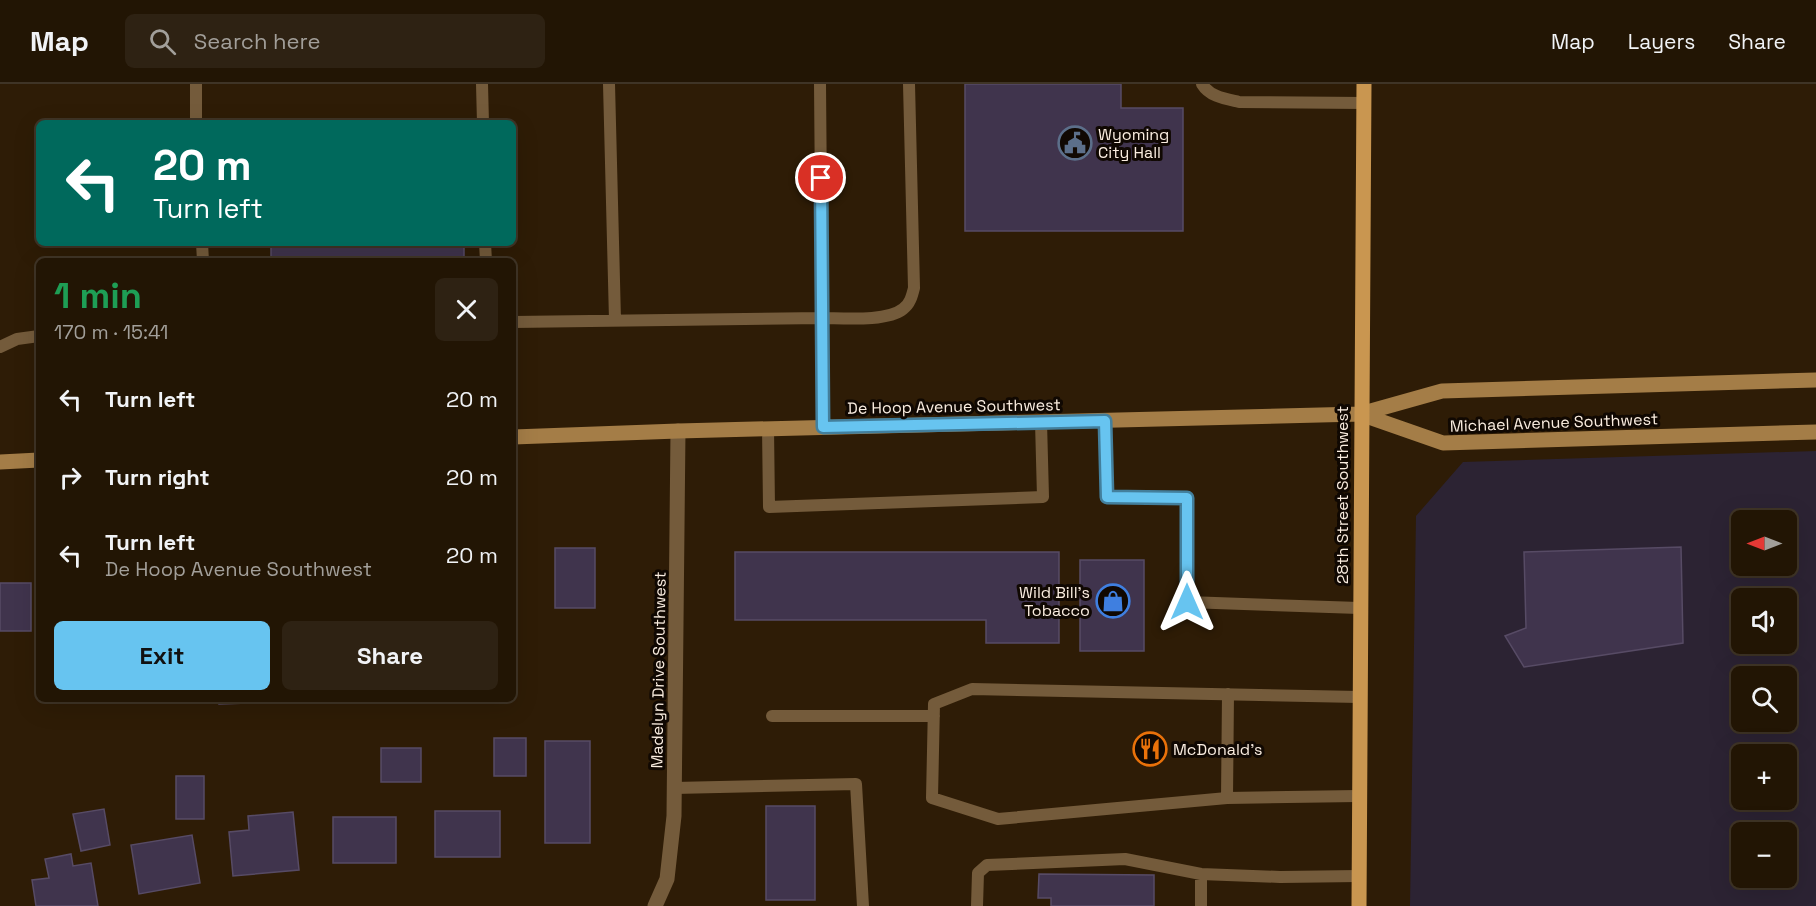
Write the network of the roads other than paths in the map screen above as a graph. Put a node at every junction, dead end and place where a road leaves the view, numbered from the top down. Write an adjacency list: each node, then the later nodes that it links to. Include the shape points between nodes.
1 (196, 84): 9 (lane)
2 (482, 84): 10 (lane)
3 (609, 84): 12 (lane)
4 (820, 84): 11 (lane)
5 (909, 84): 11 (lane, via 914,288 911,299 893,315)
6 (1202, 84): 8 (lane, via 1221,98 1239,102)
7 (1364, 84): 8 (main road, 28th Street Southwest)
8 (1364, 103): 17 (main road, 28th Street Southwest)
9 (196, 120)
10 (483, 120)
11 (822, 318): 12 (lane); 20 (lane)
12 (615, 320): 13 (lane)
13 (516, 322)
14 (36, 336): 15 (lane)
15 (0, 347)
16 (1816, 380): 17 (street, Michael Avenue Southwest, via 1442,391)
17 (1360, 414): 18 (street, De Hoop Avenue Southwest); 23 (street, Michael Avenue Southwest, via 1443,443); 27 (main road, 28th Street Southwest)
18 (1105, 421): 19 (street, De Hoop Avenue Southwest); 27 (lane, via 1107,497 1187,498 1187,602)
19 (1041, 422): 20 (street, De Hoop Avenue Southwest); 21 (lane, via 1043,497 769,507)
20 (823, 427): 21 (street, De Hoop Avenue Southwest)
21 (768, 428): 22 (street, De Hoop Avenue Southwest)
22 (678, 431): 24 (street, De Hoop Avenue Southwest); 32 (street, Madelyn Drive Southwest)
23 (1816, 432)
24 (516, 437)
25 (36, 460): 26 (street)
26 (0, 462)
27 (1359, 608): 29 (main road, 28th Street Southwest)
28 (1228, 694): 29 (lane); 31 (lane, via 972,689 934,704); 34 (lane)
29 (1359, 698): 33 (main road, 28th Street Southwest)
30 (772, 716): 31 (lane)
31 (934, 716): 34 (lane, via 932,798 998,819)
32 (674, 788): 37 (street, Madelyn Drive Southwest, via 667,879); 38 (lane, via 856,784)
33 (1358, 796): 34 (lane); 36 (main road, 28th Street Southwest)
34 (1227, 798)
35 (1201, 874): 36 (lane); 39 (lane, via 1125,859 987,865 978,873); 40 (lane)
36 (1359, 876): 41 (main road, 28th Street Southwest)
37 (655, 906)
38 (862, 906)
39 (977, 906)
40 (1201, 906)
41 (1359, 906)

